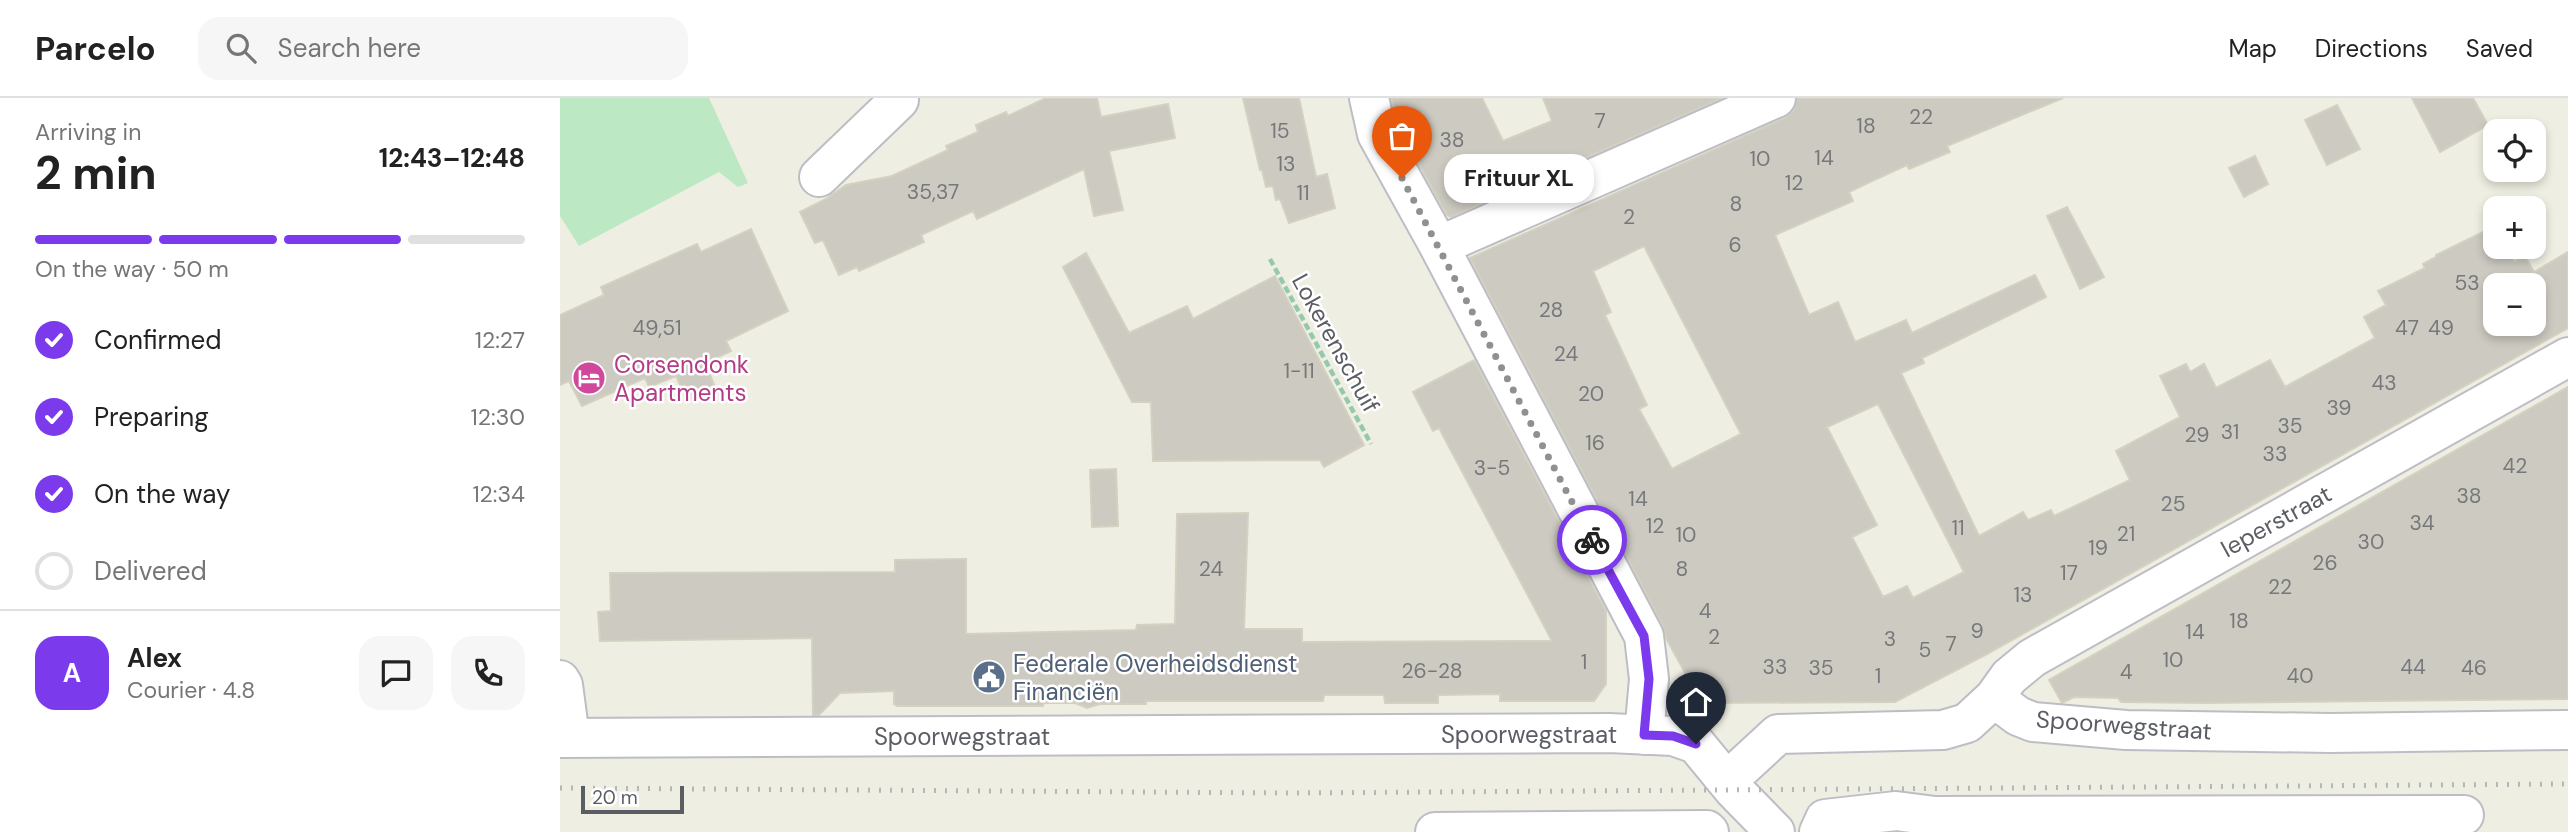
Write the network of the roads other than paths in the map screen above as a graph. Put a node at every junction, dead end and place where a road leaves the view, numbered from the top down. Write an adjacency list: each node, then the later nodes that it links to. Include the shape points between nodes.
1 (1369, 98): 5 (street, via 1377,134)
2 (1776, 98): 5 (street)
3 (901, 99): 4 (street)
4 (819, 177)
5 (1440, 246): 10 (street, via 1644,636 1649,679)
6 (2568, 357): 8 (street, Ieperstraat, via 2032,658 2009,677)
7 (560, 680): 11 (street)
8 (1994, 698): 9 (street, Spoorwegstraat, via 2033,722 2126,730); 12 (street, via 1967,723 1943,730 1777,734)
9 (2568, 730)
10 (1644, 735): 11 (street, Spoorwegstraat); 12 (street, Spoorwegstraat, via 1673,736 1696,744)
11 (565, 738)
12 (1727, 782): 17 (street, Spoorwegstraat)
13 (2464, 815): 14 (street)
14 (2304, 823): 18 (street, via 1935,816 1896,811 1825,820)
15 (1435, 832): 16 (street)
16 (1709, 832)
17 (1775, 832)
18 (1819, 832)

